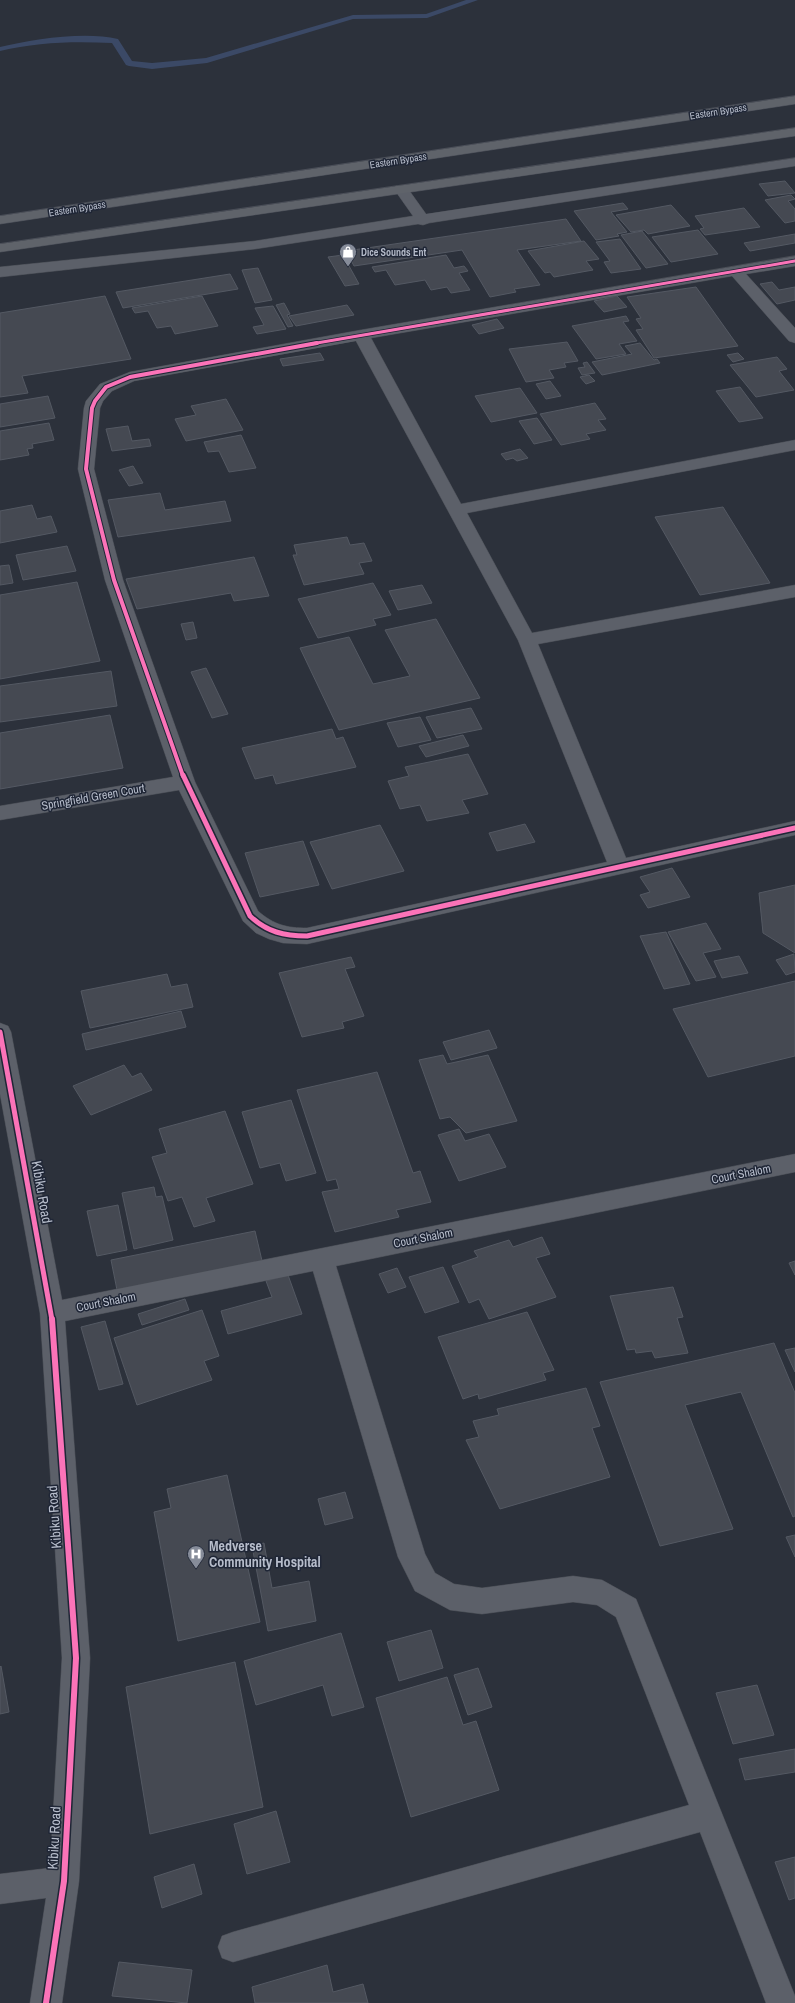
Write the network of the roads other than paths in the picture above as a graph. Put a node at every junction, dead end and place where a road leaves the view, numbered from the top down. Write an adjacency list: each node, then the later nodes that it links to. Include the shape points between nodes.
1 (795, 100): 5 (main road, Eastern Bypass)
2 (795, 132): 4 (main road)
3 (795, 162): 6 (street)
4 (400, 189): 6 (street); 7 (main road)
5 (0, 220)
6 (423, 221): 10 (street, via 255,245)
7 (0, 248)
8 (795, 261): 9 (street)
9 (736, 271): 11 (street); 12 (street)
10 (0, 272)
11 (361, 335): 14 (street); 17 (street, via 130,377 100,391 95,399 86,469 114,580)
12 (795, 338)
13 (795, 445): 14 (street)
14 (456, 510): 16 (street)
15 (795, 591): 16 (street)
16 (527, 640): 20 (street)
17 (185, 782): 18 (street, Springfield Green Court); 20 (street, via 250,916 262,928 284,936 307,936)
18 (0, 813)
19 (795, 828): 20 (street)
20 (619, 867)
21 (0, 1032): 24 (street, Kibiku Road)
22 (795, 1163): 23 (street, Court Shalom)
23 (322, 1259): 24 (street, Court Shalom); 25 (street, via 412,1557 425,1582 450,1597 482,1601 573,1589 602,1593 626,1608)
24 (52, 1313): 26 (street, Kibiku Road, via 76,1658)
25 (707, 1815): 28 (street); 30 (street)
26 (64, 1881): 27 (street); 29 (street, Kibiku Road)
27 (0, 1889)
28 (233, 1947)
29 (46, 2003)
30 (782, 2003)

